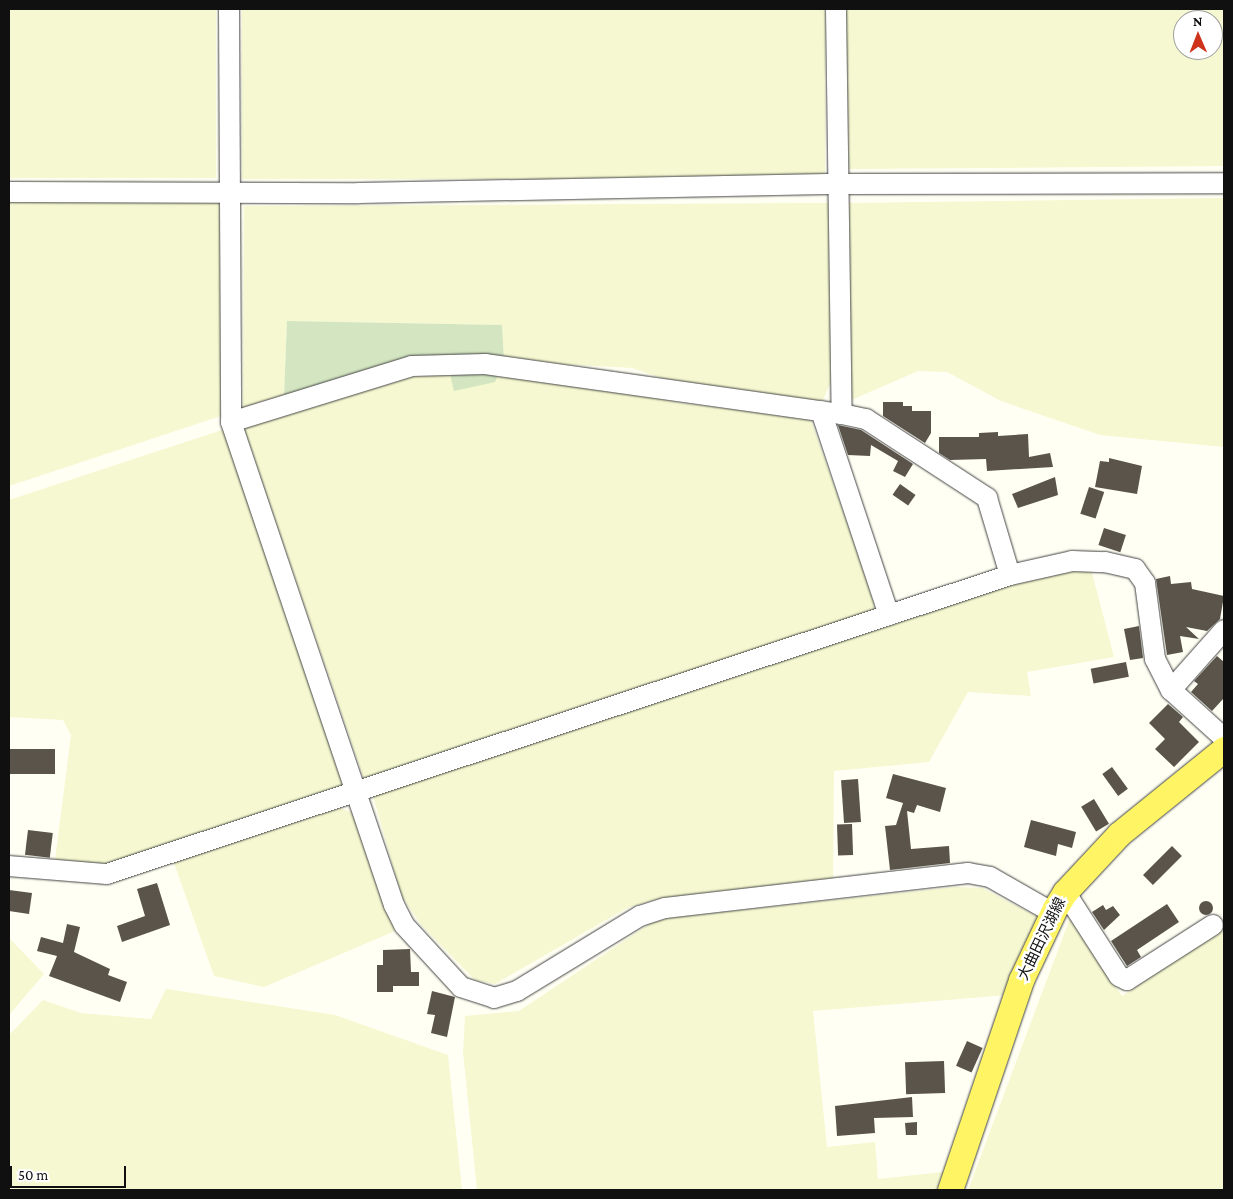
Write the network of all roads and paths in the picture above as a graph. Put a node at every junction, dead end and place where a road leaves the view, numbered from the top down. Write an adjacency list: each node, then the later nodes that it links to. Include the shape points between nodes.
1 (229, 9): 5 (street)
2 (836, 9): 4 (street)
3 (1224, 183): 4 (street)
4 (840, 184): 5 (street, via 359,193); 8 (street)
5 (232, 190): 6 (street); 9 (street)
6 (9, 192)
7 (821, 410): 8 (street); 9 (street, via 485,364 412,366); 11 (street)
8 (842, 414): 10 (street, via 866,419 988,498)
9 (231, 422): 16 (street)
10 (1010, 575): 11 (street); 13 (street, via 1072,561 1105,562 1135,569 1145,582 1155,659)
11 (889, 615): 16 (street)
12 (1224, 630): 13 (street)
13 (1171, 690): 14 (street)
14 (1224, 738)
15 (1224, 749): 18 (main road, 大曲田沢湖線, via 1119,834)
16 (355, 792): 17 (street, via 107,874); 18 (street, via 404,925 460,987 494,998 517,991 640,916 665,908 968,873 990,877)
17 (9, 866)
18 (1059, 902): 19 (street, via 1119,976 1127,980); 20 (main road, 大曲田沢湖線, via 1021,980)
19 (1213, 925)
20 (950, 1190)

